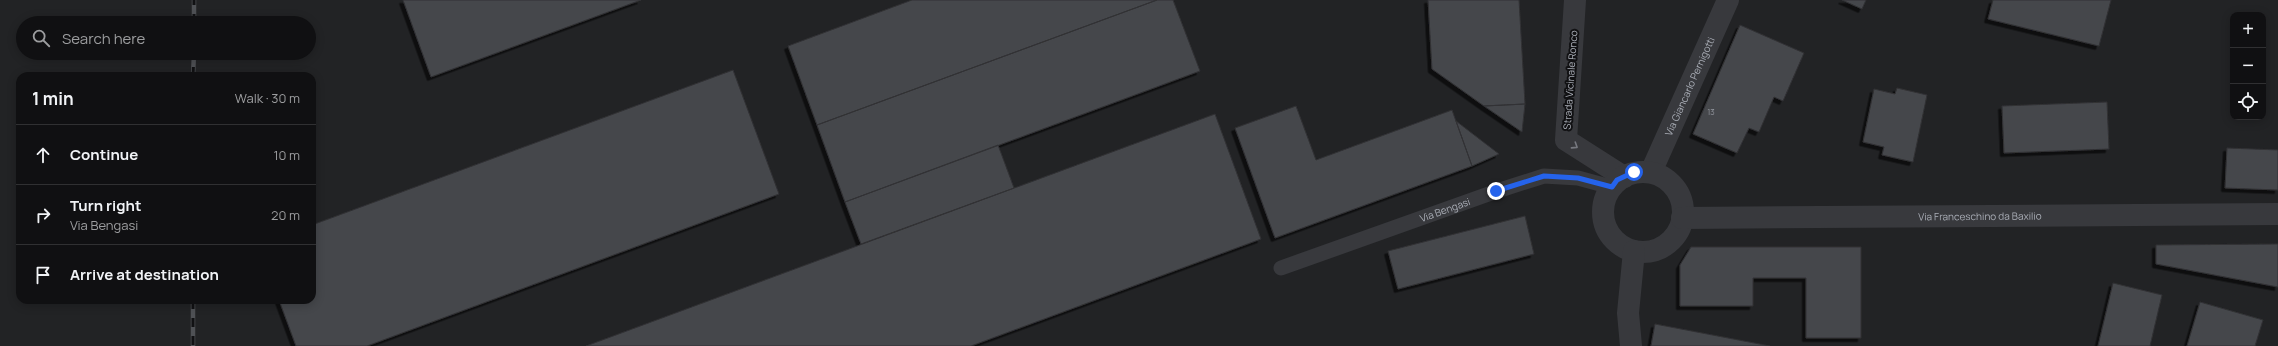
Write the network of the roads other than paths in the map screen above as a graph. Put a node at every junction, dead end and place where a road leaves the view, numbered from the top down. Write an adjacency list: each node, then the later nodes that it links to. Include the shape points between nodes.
1 (1575, 0): 4 (street, Strada Vicinale Ronco, one-way to 4, via 1566,140)
2 (1728, 0): 3 (street, Via Giancarlo Pernigotti)
3 (1651, 172): 4 (street, via 1634,172); 6 (street, via 1668,180 1679,194)
4 (1618, 182): 7 (street, via 1606,194 1602,212 1606,229 1617,243); 8 (lane, Via Bengasi, via 1544,176)
5 (2278, 214): 6 (street, Via Franceschino da Baxilio)
6 (1682, 218): 7 (street, via 1679,229 1668,243 1651,251)
7 (1634, 251): 9 (street, via 1628,313)
8 (1281, 268)
9 (1631, 346)

